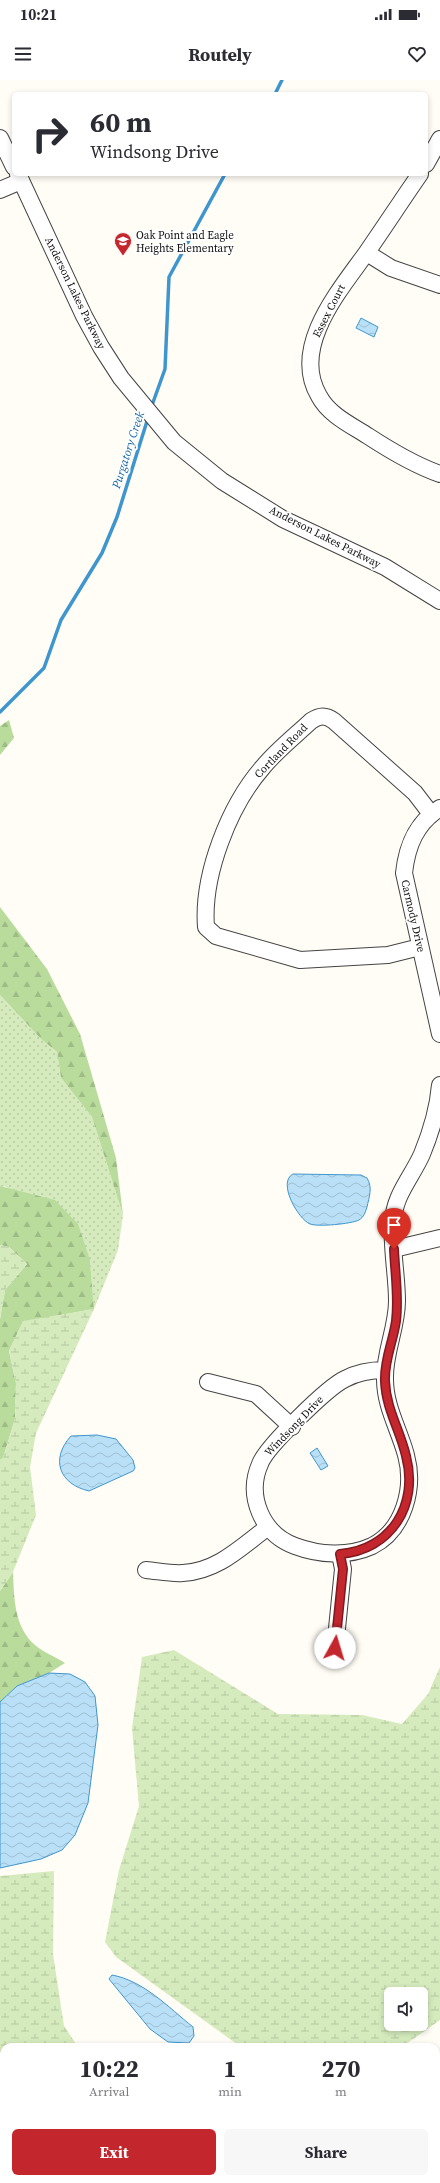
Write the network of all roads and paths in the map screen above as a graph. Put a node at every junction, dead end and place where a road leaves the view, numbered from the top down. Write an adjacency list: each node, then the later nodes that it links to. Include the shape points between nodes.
1 (0, 138): 4 (street)
2 (440, 138): 3 (street)
3 (428, 160)
4 (12, 163)
5 (419, 176): 8 (street, Essex Court)
6 (19, 178): 7 (street); 11 (street, Anderson Lakes Parkway, via 101,347 132,392 174,442 222,480 283,519 385,568)
7 (0, 190)
8 (367, 253): 9 (street, via 390,268); 10 (street, Essex Court, via 344,282 324,316 314,341 311,358 313,384 319,396 335,415 399,456)
9 (440, 285)
10 (440, 474)
11 (440, 601)
12 (436, 811): 13 (street, Carmody Drive, via 422,822 412,838 406,855 404,873); 13 (street, Cortland Road, via 328,716 318,716 264,766 241,798 219,847 210,881 206,927 216,936 300,960 388,955)
13 (420, 947): 14 (street, Carmody Drive)
14 (440, 1034)
15 (440, 1085): 17 (street, via 432,1128 422,1155 397,1199 393,1220)
16 (440, 1238): 17 (street)
17 (394, 1249): 18 (street, Windsong Drive, via 396,1322)
18 (385, 1370): 20 (street, Windsong Drive, via 370,1370 343,1379); 22 (street, Windsong Drive, via 386,1398 407,1457 408,1491 398,1522 388,1534 360,1551)
19 (208, 1382): 20 (street, via 256,1394)
20 (292, 1426): 21 (street, Windsong Drive, via 260,1462 255,1479 255,1496 259,1512)
21 (268, 1527): 22 (street, Windsong Drive, via 279,1539 295,1546); 23 (street, via 233,1555 203,1569 182,1573)
22 (340, 1554): 24 (street, via 343,1569)
23 (146, 1570)
24 (335, 1648)

